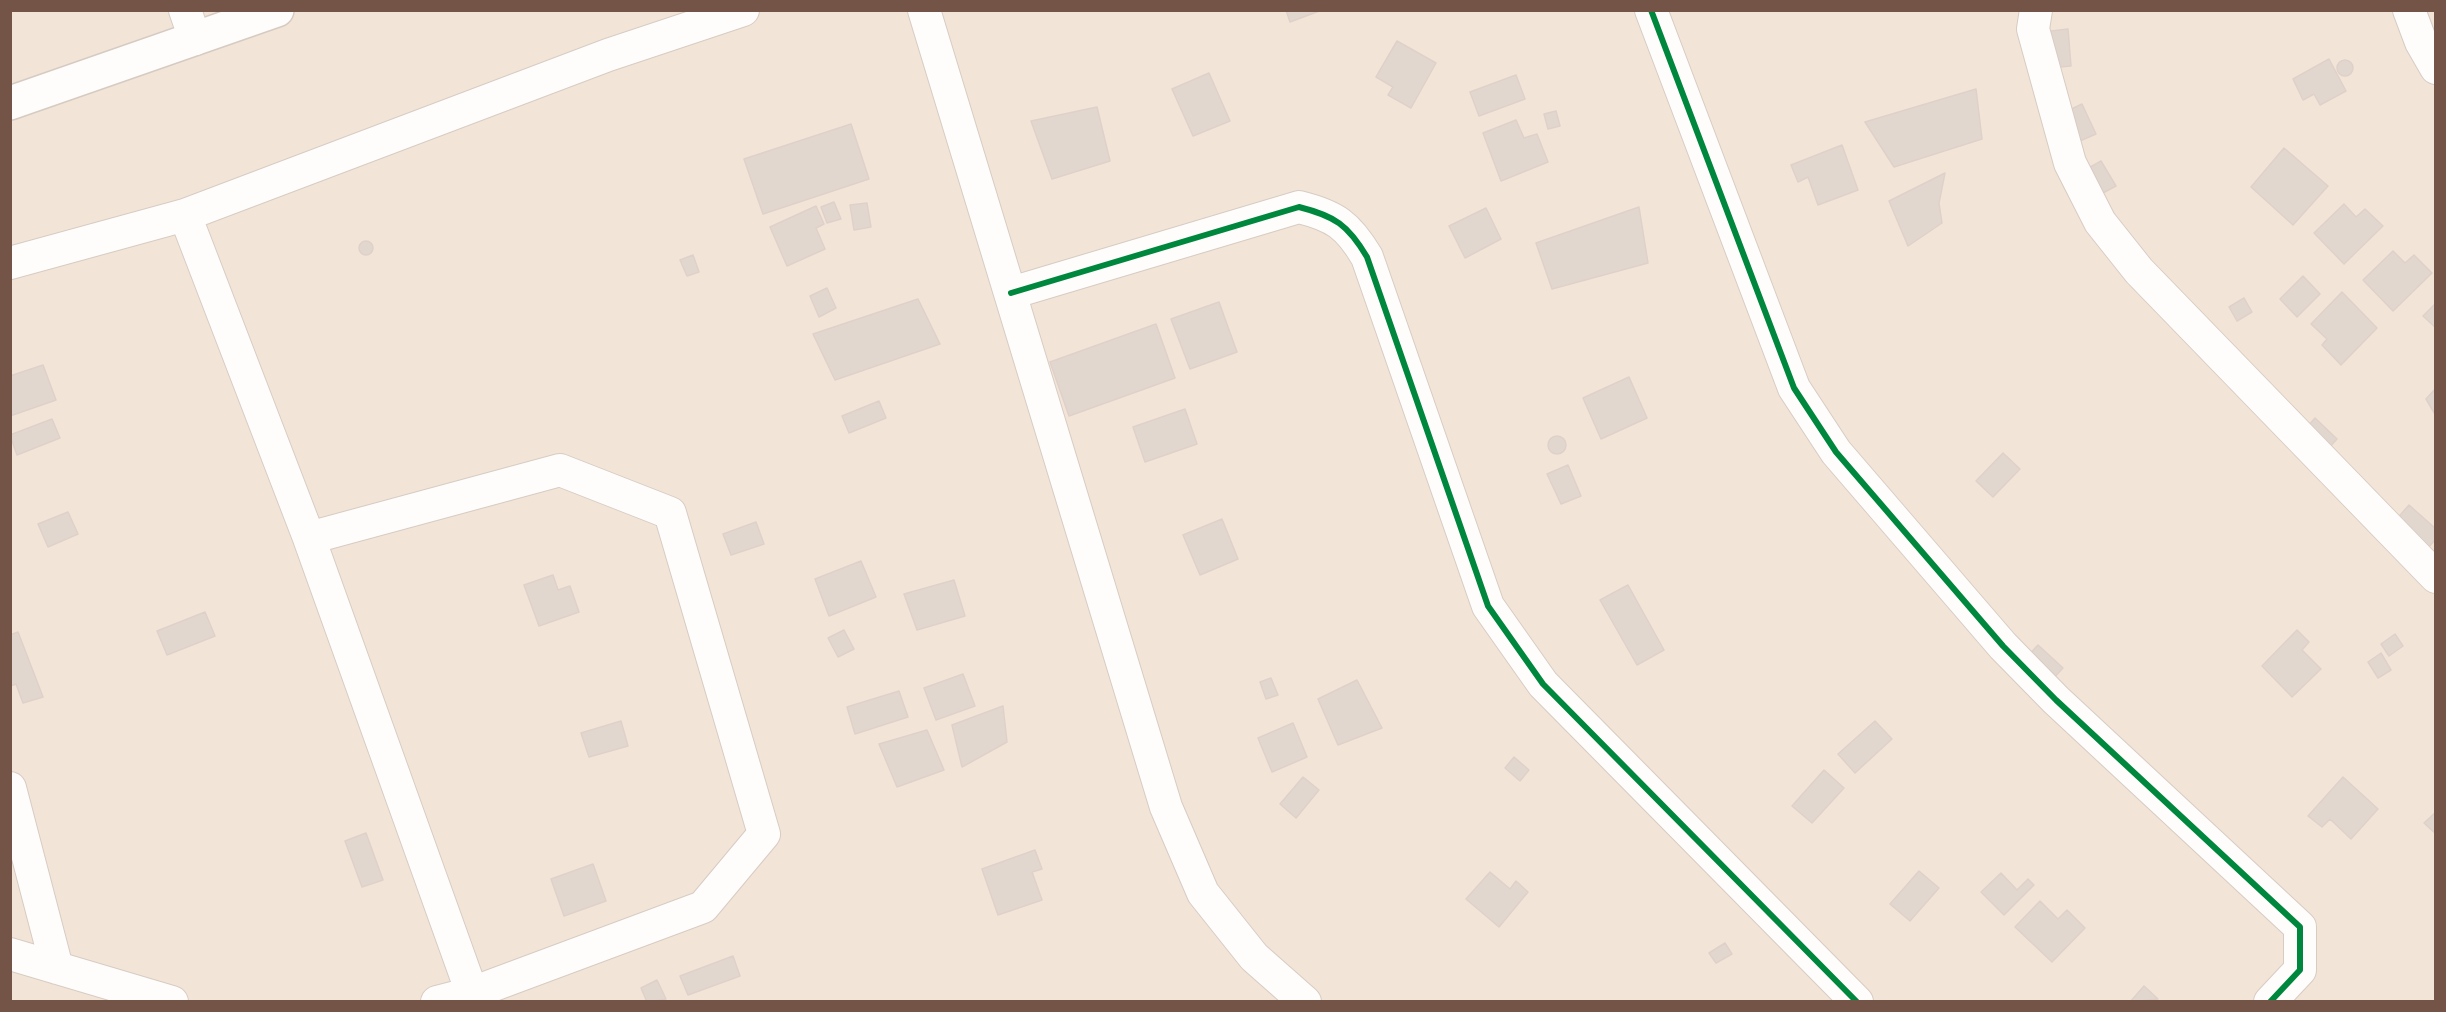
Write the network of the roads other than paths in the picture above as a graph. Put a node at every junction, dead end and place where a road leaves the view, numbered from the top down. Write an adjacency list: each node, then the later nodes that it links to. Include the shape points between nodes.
1 (277, 10): 7 (street)
2 (744, 10): 10 (street, via 608,55)
3 (924, 10): 12 (street)
4 (1651, 10): 23 (street, via 1794,387 1836,452 2003,646 2300,927 2300,970)
5 (2036, 10): 14 (street, via 2033,29 2070,163 2100,222 2139,271)
6 (2409, 10): 8 (street)
7 (190, 25): 9 (street)
8 (2436, 68)
9 (10, 103)
10 (185, 215): 11 (street); 13 (street)
11 (10, 263)
12 (1011, 293): 21 (street, via 1166,807 1203,893 1254,957); 22 (street, via 1299,207 1328,214 1353,233 1367,257 1488,606 1543,684)
13 (309, 538): 18 (street); 18 (street, via 560,470 670,513 764,834 703,907)
14 (2436, 578)
15 (10, 788): 17 (street)
16 (10, 954): 17 (street)
17 (57, 968): 19 (street)
18 (472, 993): 20 (street)
19 (172, 1002)
20 (437, 1002)
21 (1305, 1002)
22 (1857, 1002)
23 (2270, 1002)

